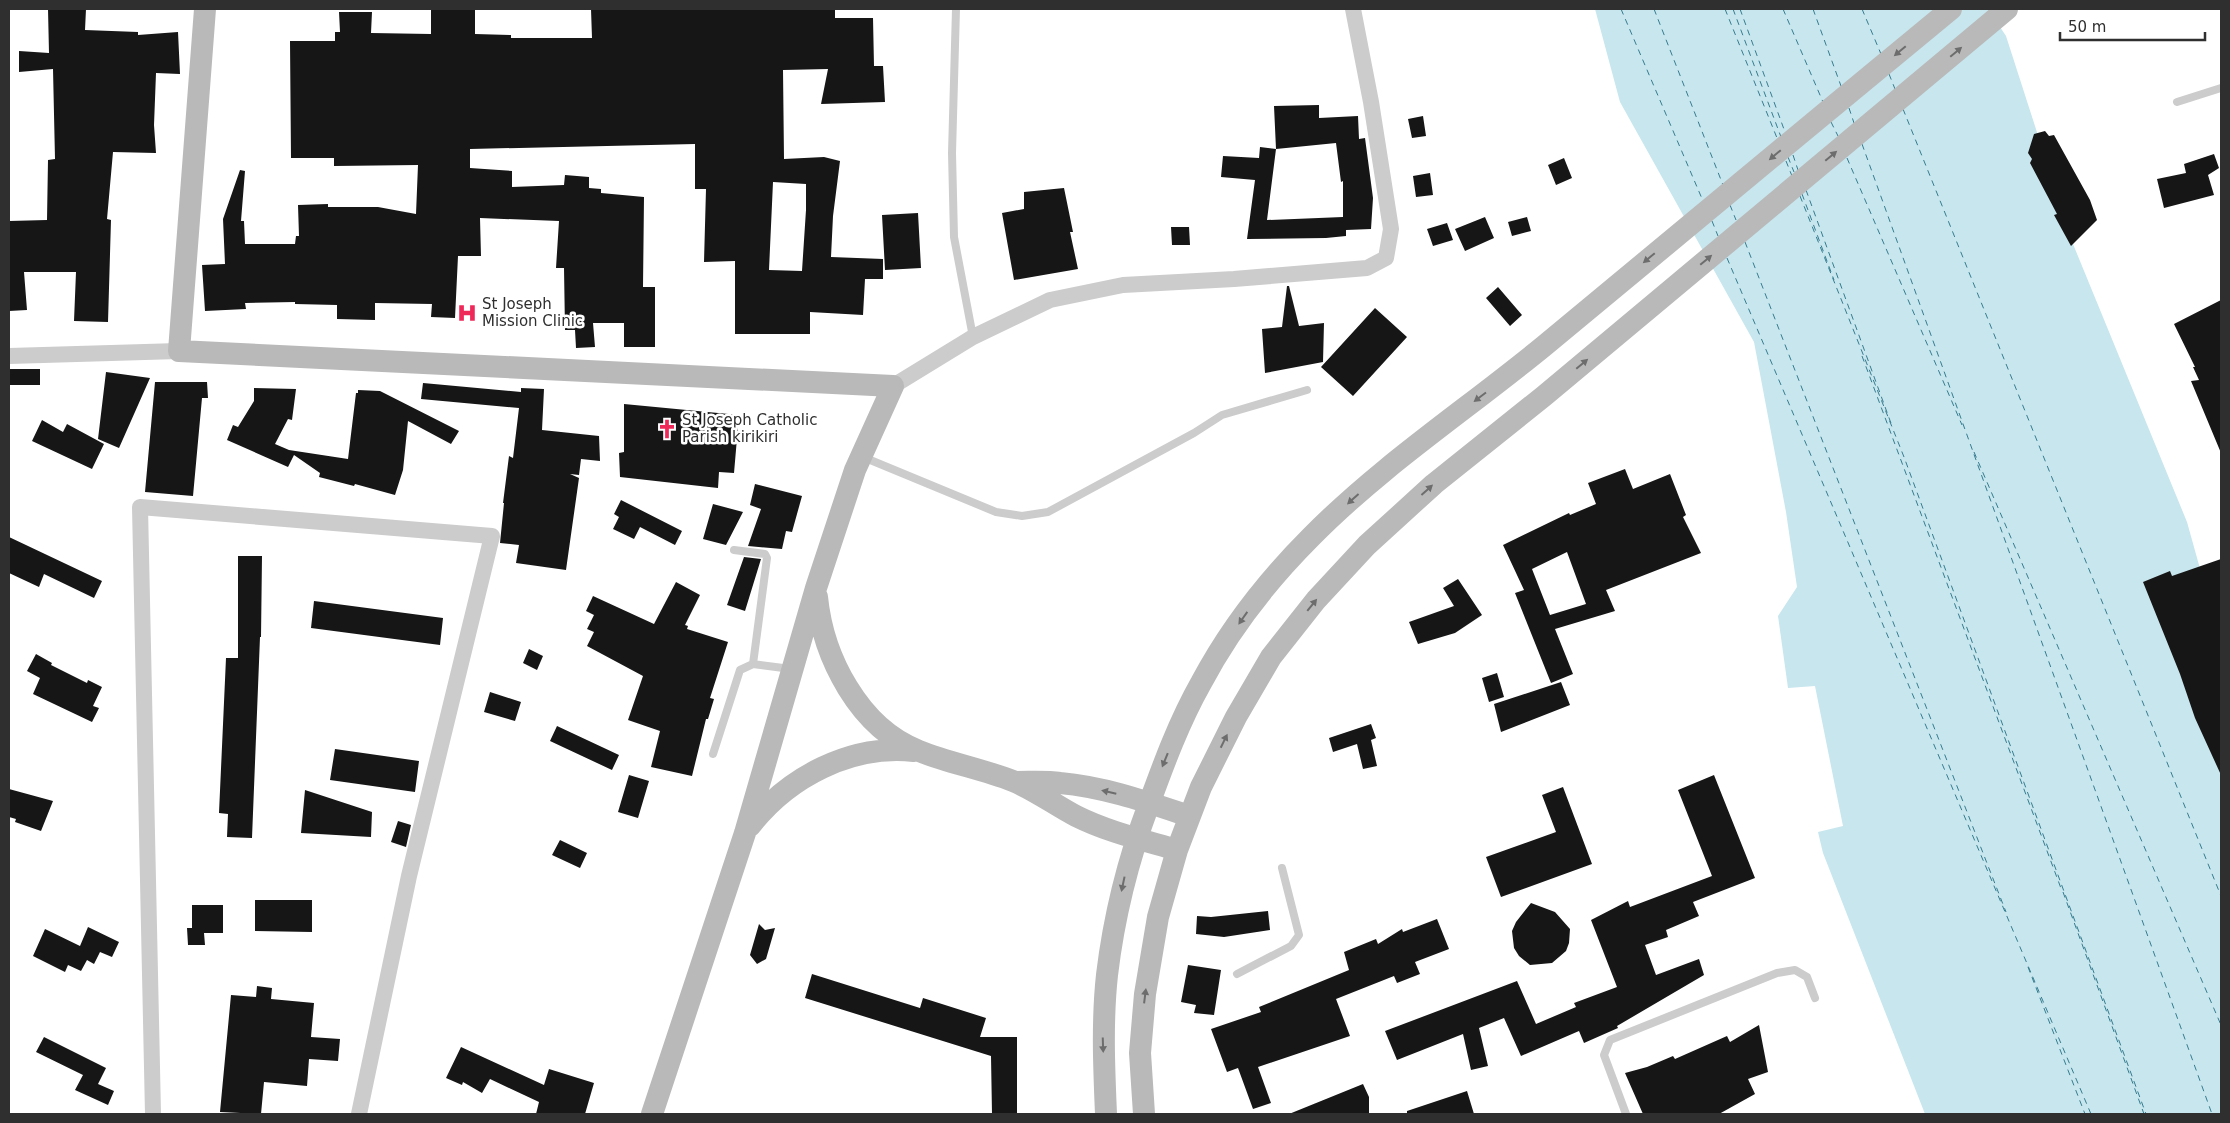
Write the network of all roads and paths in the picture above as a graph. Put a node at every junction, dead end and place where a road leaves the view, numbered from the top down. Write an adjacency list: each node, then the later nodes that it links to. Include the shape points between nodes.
1 (205, 9): 9 (main road)
2 (956, 9): 8 (lane, via 952,153 954,237)
3 (1354, 9): 8 (street, via 1391,229 1386,258 1367,268 1124,286 1078,294 1050,300)
4 (1951, 9): 21 (main road, one-way to 21, via 1518,367 1387,468 1311,537 1254,603 1201,682 1173,740)
5 (2007, 9): 22 (main road, one-way to 5, via 1200,787 1236,717 1271,657 1316,600 1367,545 1434,484)
6 (2221, 88): 7 (lane)
7 (2177, 102)
8 (972, 338): 11 (street)
9 (179, 351): 10 (street); 11 (main road)
10 (9, 356)
11 (893, 386): 13 (main road)
12 (1307, 390): 13 (lane, via 1222,414 1194,433 1048,512 1022,516 996,512)
13 (861, 457): 15 (main road)
14 (734, 550): 16 (lane, via 765,554 767,558)
15 (816, 588): 17 (main road); 18 (main road, via 819,621 840,674 883,730)
16 (754, 664): 17 (lane); 19 (lane, via 740,670)
17 (793, 669): 23 (main road)
18 (918, 751): 20 (main road); 23 (main road, via 892,748 837,762 809,774 784,790)
19 (713, 754)
20 (1014, 782): 21 (main road, one-way to 20, via 1060,782); 24 (main road, via 1078,817)
21 (1149, 803): 22 (main road); 24 (main road)
22 (1189, 816): 25 (main road)
23 (745, 833): 31 (main road)
24 (1136, 837): 25 (main road); 32 (main road, one-way to 32, via 1112,933 1106,978 1103,1040)
25 (1177, 850): 33 (main road, one-way to 25, via 1140,1054 1145,994 1158,917)
26 (1282, 868): 27 (lane, via 1300,935 1291,946)
27 (1237, 974)
28 (1815, 998): 34 (lane, via 1807,977 1795,970 1777,973 1610,1040 1604,1055)
29 (154, 1114): 30 (street, via 140,507 492,536 409,876)
30 (359, 1114)
31 (652, 1114)
32 (1106, 1114)
33 (1144, 1114)
34 (1626, 1114)

